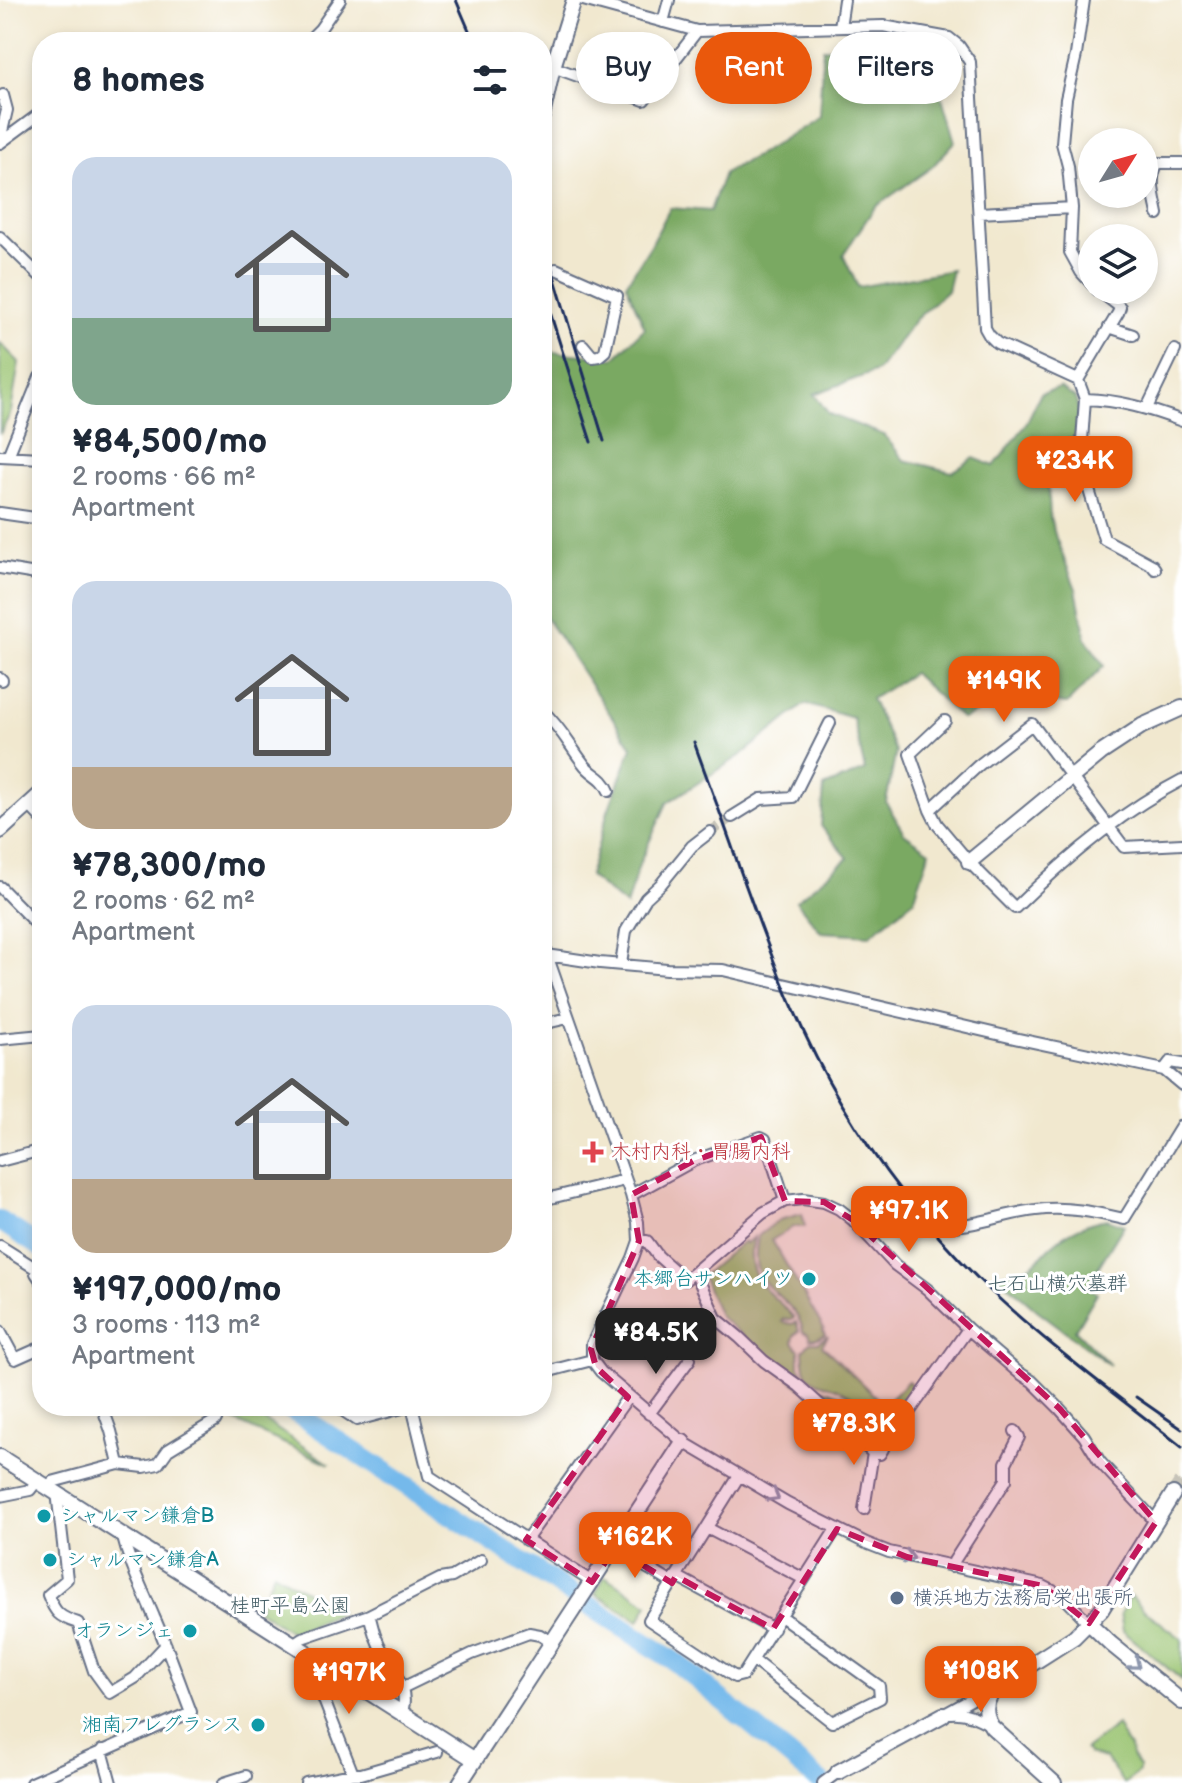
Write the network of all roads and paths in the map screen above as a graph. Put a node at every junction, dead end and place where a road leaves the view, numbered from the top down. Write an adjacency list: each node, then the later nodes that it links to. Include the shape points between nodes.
1 (340, 0): 10 (street)
2 (574, 0): 11 (street)
3 (583, 0): 7 (street)
4 (669, 0): 7 (street)
5 (844, 0): 8 (street)
6 (1084, 0): 17 (street, via 1062,143)
7 (663, 22): 9 (street)
8 (840, 27): 9 (street); 18 (street, via 883,26 949,38 959,46 970,62)
9 (697, 31): 11 (street, via 644,100)
10 (317, 32)
11 (553, 67): 12 (street)
12 (552, 71)
13 (3, 95): 15 (street, via 7,110)
14 (32, 119): 15 (street)
15 (0, 141)
16 (1182, 163): 19 (street, via 1158,163 1153,170)
17 (1072, 208): 18 (street); 21 (street, via 1070,252)
18 (979, 213): 29 (street, via 989,335)
19 (1158, 214)
20 (0, 237): 22 (street)
21 (1078, 267)
22 (32, 268)
23 (556, 269): 27 (street, via 617,296 605,351 593,357)
24 (1116, 304): 25 (street, via 1120,307)
25 (1109, 327): 26 (street); 29 (street)
26 (1133, 335)
27 (583, 345)
28 (1175, 350): 32 (street)
29 (1078, 380): 31 (street)
30 (32, 395): 34 (street)
31 (1085, 399): 32 (street); 39 (street, via 1081,455 1104,539)
32 (1147, 408): 33 (street)
33 (1182, 421)
34 (4, 456): 35 (street)
35 (32, 457)
36 (0, 513): 37 (street)
37 (32, 518)
38 (0, 568): 40 (street)
39 (1155, 569)
40 (32, 573)
41 (1182, 708): 45 (street, via 1142,726)
42 (552, 719): 47 (street)
43 (945, 721): 51 (street, via 910,754)
44 (830, 723): 52 (street, via 793,797 761,799)
45 (1071, 776): 51 (street, via 1032,724); 53 (street); 57 (street)
46 (1182, 780): 53 (street)
47 (609, 791)
48 (32, 802): 49 (street)
49 (29, 805): 50 (street); 54 (street)
50 (32, 808)
51 (930, 810): 57 (street)
52 (732, 817)
53 (1108, 827): 56 (street, via 1124,847); 57 (street, via 1015,908)
54 (1, 828)
55 (710, 832): 61 (street, via 646,898 626,931)
56 (1182, 844)
57 (969, 862)
58 (0, 887): 59 (street)
59 (32, 920)
60 (552, 953): 61 (street)
61 (621, 964): 68 (street, via 723,970)
62 (552, 971): 63 (street)
63 (568, 1018): 64 (street); 73 (street)
64 (552, 1021)
65 (32, 1036): 66 (street)
66 (0, 1039)
67 (1182, 1064): 68 (street, via 1170,1062)
68 (1164, 1070): 69 (street)
69 (1182, 1085)
70 (1182, 1125): 77 (street, via 1124,1219 1067,1208)
71 (32, 1153): 72 (street)
72 (0, 1161)
73 (625, 1180): 74 (street); 75 (street)
74 (631, 1195): 76 (street, via 693,1161 761,1137); 80 (street)
75 (552, 1198)
76 (785, 1201): 79 (street, via 824,1202); 83 (street, via 763,1213)
77 (948, 1226)
78 (881, 1228): 79 (street)
79 (866, 1233): 84 (street)
80 (639, 1241): 83 (street, via 647,1241 685,1280); 88 (street, via 593,1340)
81 (0, 1246): 82 (street)
82 (32, 1266)
83 (695, 1272): 99 (street, via 716,1318 764,1361)
84 (968, 1329): 99 (street); 107 (street, via 1060,1409)
85 (0, 1331): 86 (street, via 15,1359)
86 (32, 1351)
87 (690, 1359): 91 (street)
88 (592, 1360): 89 (street); 90 (street)
89 (552, 1370)
90 (628, 1397): 91 (street); 111 (street)
91 (649, 1414): 98 (street)
92 (106, 1416): 101 (street)
93 (215, 1416): 101 (street, via 168,1450 158,1464)
94 (351, 1416): 95 (street)
95 (372, 1416)
96 (414, 1416): 111 (street, via 429,1476)
97 (1015, 1431): 114 (street, via 1019,1437 1006,1463 1006,1480)
98 (683, 1442): 102 (street); 112 (street)
99 (882, 1448): 106 (street)
100 (0, 1457): 103 (street)
101 (119, 1464): 103 (street)
102 (739, 1476): 108 (street); 109 (street, one-way to 109)
103 (47, 1487): 105 (street); 110 (street); 124 (street, via 67,1579 48,1595 62,1618 78,1623 94,1671 110,1693 135,1678)
104 (1173, 1494): 107 (street)
105 (0, 1496)
106 (864, 1509)
107 (1156, 1522): 120 (street)
108 (707, 1528): 115 (street); 116 (street)
109 (836, 1529): 114 (street, one-way to 114, via 889,1552); 116 (street)
110 (122, 1534): 123 (street); 124 (street)
111 (526, 1540): 117 (street)
112 (615, 1548): 115 (street); 117 (street)
113 (481, 1560): 118 (street)
114 (952, 1567): 120 (street, via 1043,1586 1063,1596)
115 (674, 1579): 121 (street); 126 (street, via 649,1620 735,1677 743,1675)
116 (804, 1579): 119 (street)
117 (591, 1584): 122 (street)
118 (369, 1615): 123 (street); 128 (street)
119 (781, 1616): 121 (street); 126 (street, via 879,1686 880,1698 832,1722)
120 (1089, 1623): 127 (street); 129 (street, one-way to 129)
121 (773, 1629): 126 (street)
122 (553, 1643): 128 (street, via 529,1633); 135 (street)
123 (293, 1644): 125 (street)
124 (166, 1645): 133 (street, via 191,1712)
125 (315, 1659): 130 (street); 137 (street, via 311,1667)
126 (753, 1660)
127 (1002, 1683): 131 (street); 132 (street, via 986,1704)
128 (402, 1688): 130 (street)
129 (1182, 1702)
130 (401, 1713): 135 (street)
131 (943, 1715): 132 (street, via 959,1712); 136 (street)
132 (992, 1727): 145 (street)
133 (102, 1750): 140 (street); 141 (street)
134 (437, 1752): 137 (street)
135 (475, 1760): 143 (street)
136 (838, 1772): 144 (street)
137 (353, 1774): 142 (street)
138 (246, 1776): 139 (street)
139 (231, 1782)
140 (31, 1783)
141 (111, 1783)
142 (306, 1783)
143 (460, 1783)
144 (823, 1783)
145 (1054, 1783)

